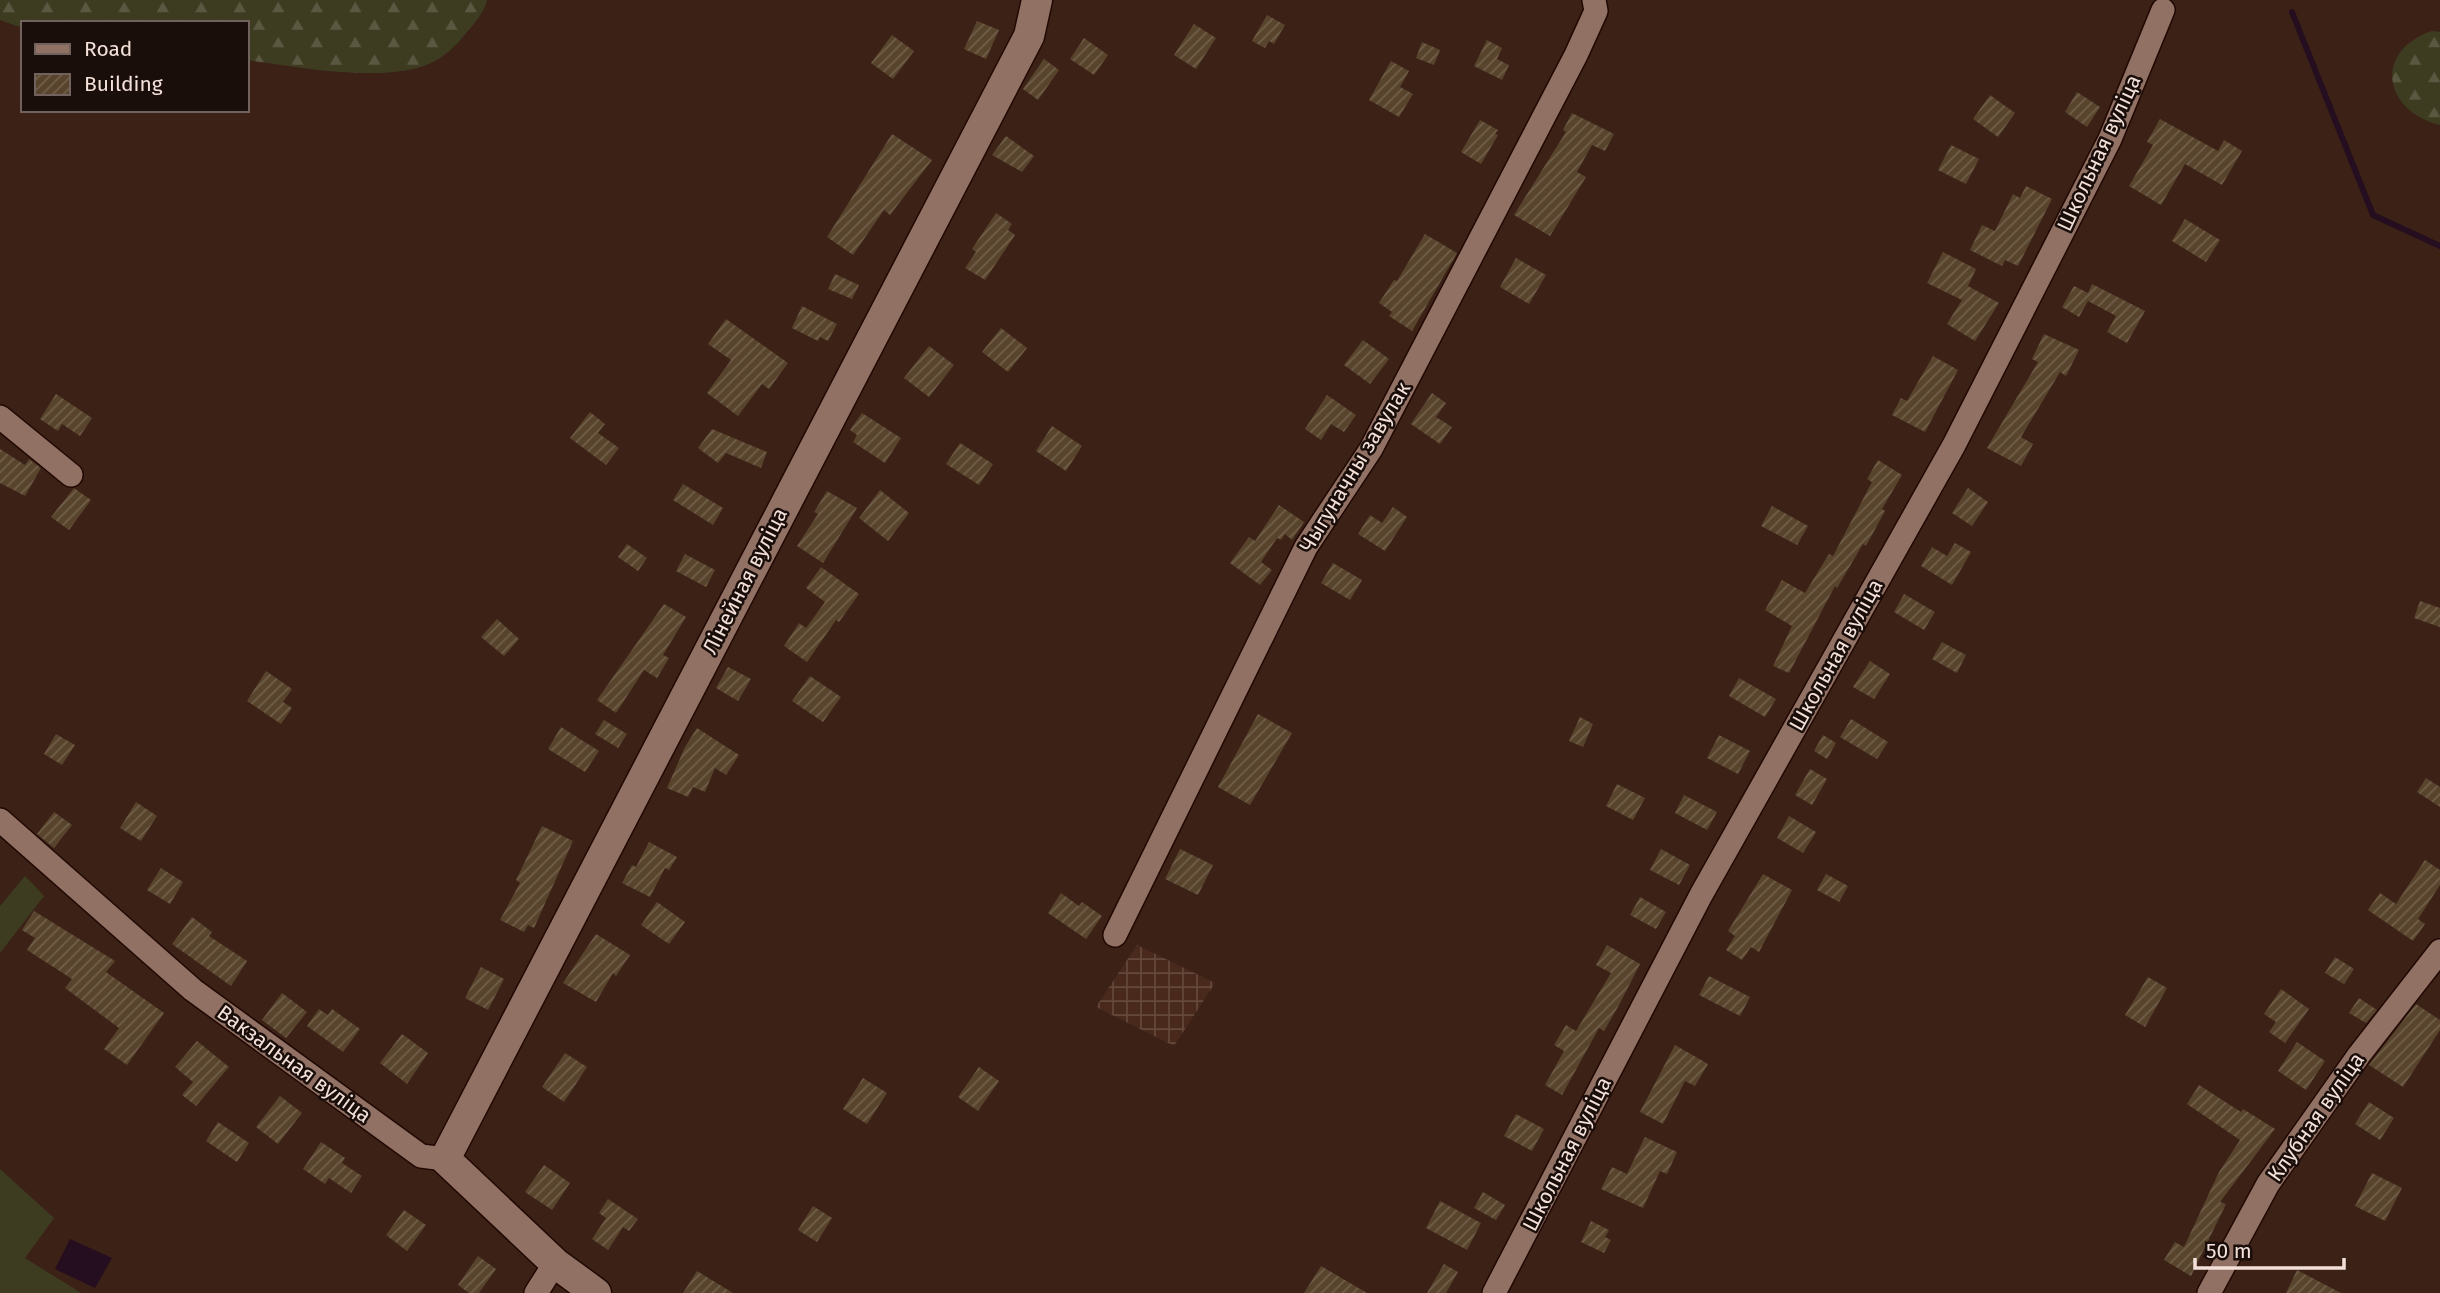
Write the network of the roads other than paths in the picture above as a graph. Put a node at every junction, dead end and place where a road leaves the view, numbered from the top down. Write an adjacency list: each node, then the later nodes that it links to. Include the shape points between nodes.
1 (1037, 0): 9 (street, Лінейная вуліца, via 1029,36)
2 (1594, 0): 7 (street, Чыгуначны завулак, via 1596,11 1570,67 1371,449 1306,547)
3 (2163, 10): 13 (street, Школьная вуліца, via 2110,138 1954,445 1701,895)
4 (0, 416): 5 (street)
5 (71, 475)
6 (0, 820): 9 (street, Вакзальная вуліца, via 193,990 421,1156)
7 (1115, 936)
8 (2440, 951): 14 (street, Клубная вуліца, via 2268,1184)
9 (445, 1159): 10 (street, Вакзальная вуліца)
10 (555, 1263): 11 (street); 12 (street, Вакзальная вуліца)
11 (536, 1293)
12 (596, 1293)
13 (1494, 1293)
14 (2209, 1293)

